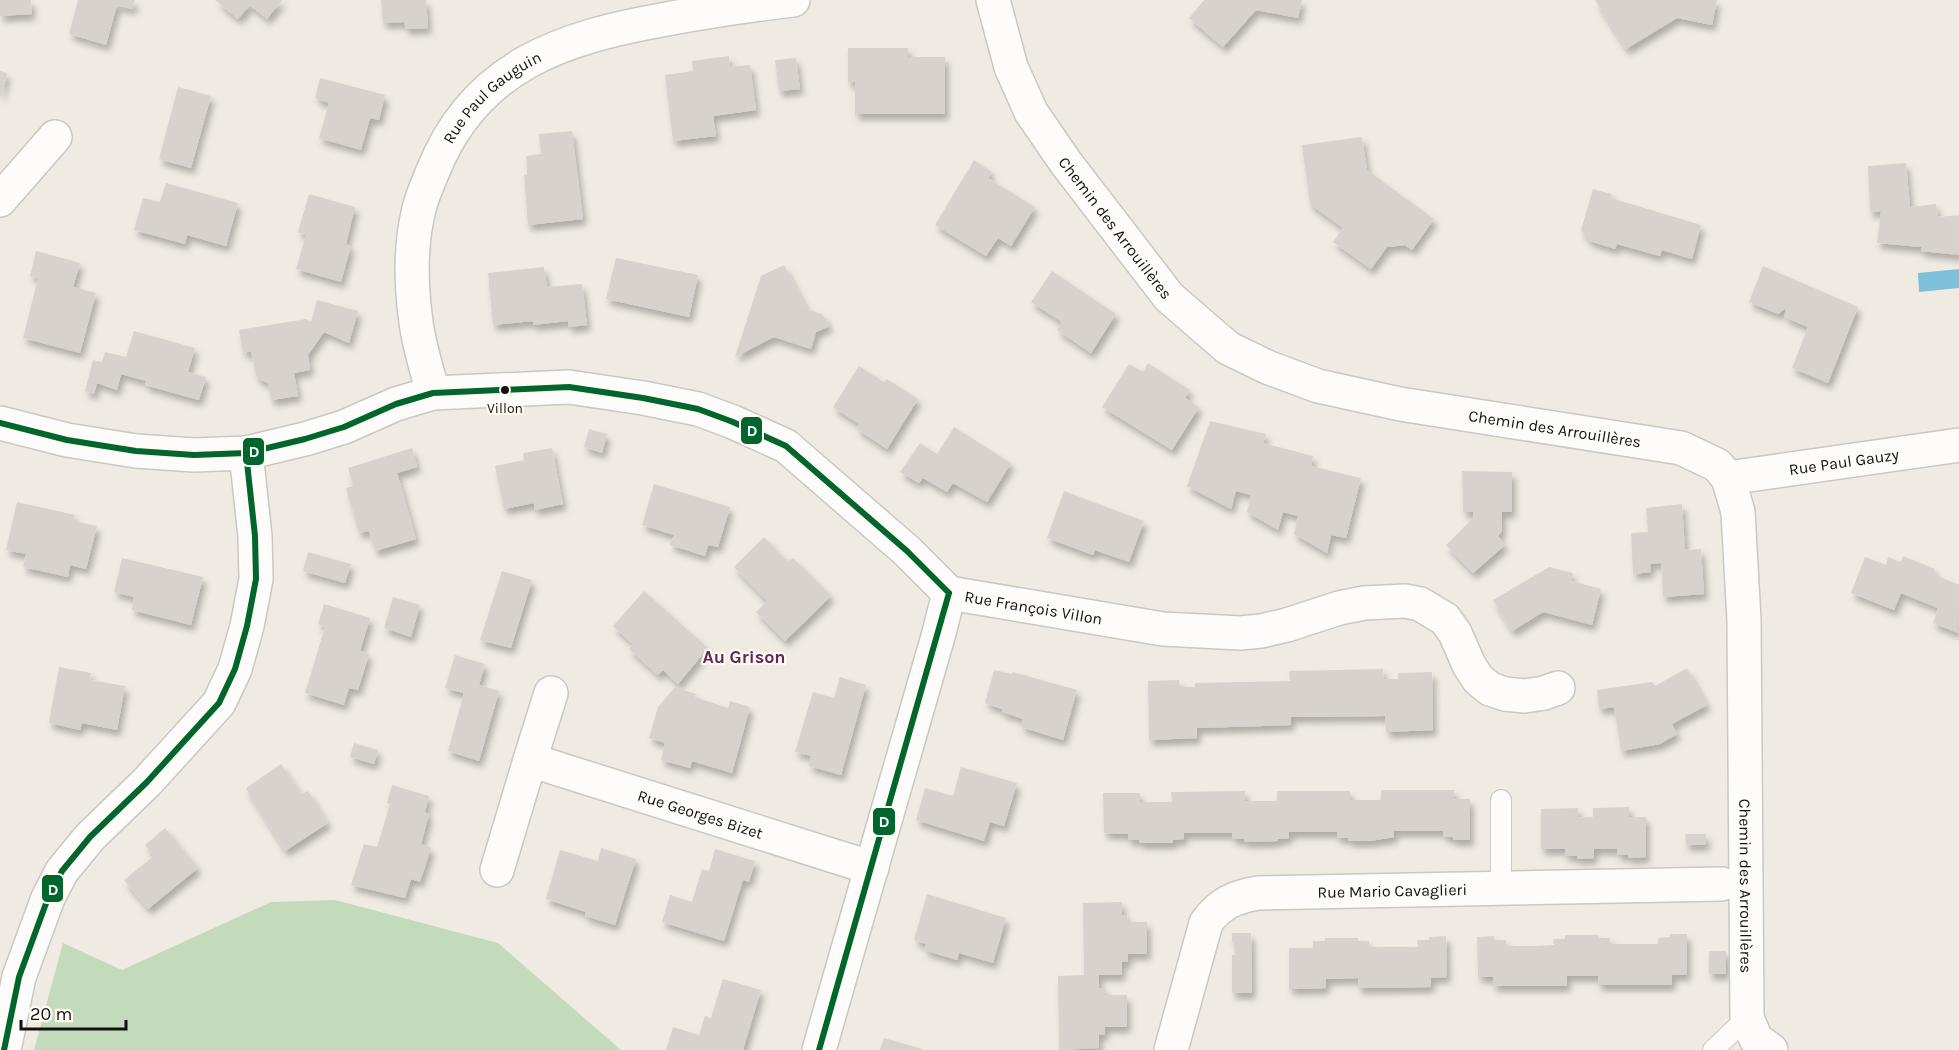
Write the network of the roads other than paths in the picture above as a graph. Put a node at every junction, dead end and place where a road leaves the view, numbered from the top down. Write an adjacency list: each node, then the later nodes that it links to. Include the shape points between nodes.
1 (793, 0): 5 (street, Rue Paul Gauguin, via 618,28 569,42 508,73 466,112 437,161 419,209 414,239 416,324)
2 (993, 0): 9 (street, Chemin des Arrouillères, via 1011,67 1031,112 1169,297 1228,348 1318,386 1400,404 1681,448 1717,465)
3 (55, 137): 4 (street)
4 (0, 200)
5 (433, 393): 8 (street, Rue François Villon, via 344,427); 10 (street, Rue François Villon, via 569,387 698,409 733,422 786,446 907,551)
6 (0, 423): 8 (street, Rue François Villon, via 67,440 136,451)
7 (1959, 446): 9 (street, Rue Paul Gauzy)
8 (246, 453): 20 (street, via 256,579 235,669 219,703 62,871 19,977)
9 (1728, 478): 19 (street, Chemin des Arrouillères, via 1738,512 1744,620)
10 (949, 593): 11 (street, Rue François Villon, via 1163,628 1240,633 1287,625 1365,603 1405,600 1444,619 1469,664 1490,689 1525,696); 15 (street)
11 (1558, 688)
12 (551, 693): 13 (street)
13 (530, 760): 15 (street, Rue Georges Bizet); 16 (street)
14 (1502, 800): 18 (lane)
15 (872, 868): 21 (street)
16 (497, 870)
17 (1722, 884): 18 (street, Rue Mario Cavaglieri)
18 (1501, 888): 22 (street, Rue Mario Cavaglieri, via 1258,893 1226,901 1206,923)
19 (1747, 1018): 23 (lane); 24 (street, Chemin des Arrouillères, via 1756,1039)
20 (4, 1050)
21 (819, 1050)
22 (1171, 1050)
23 (1713, 1050)
24 (1771, 1050)

